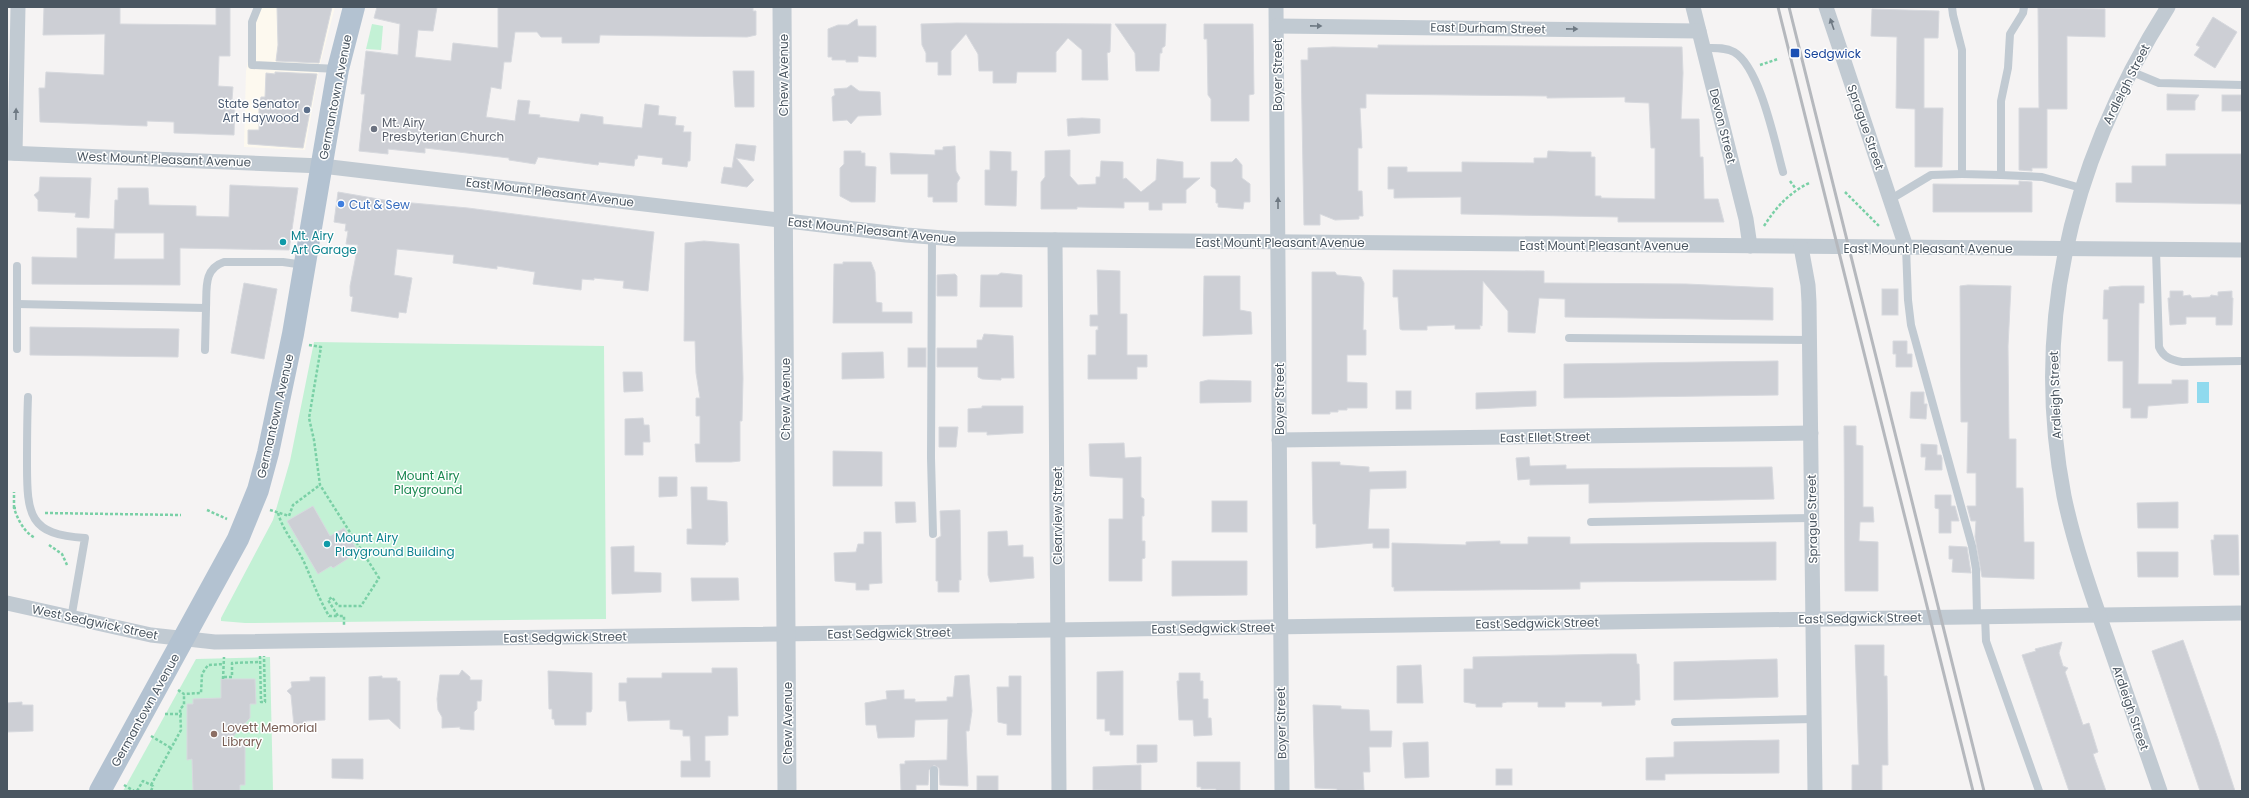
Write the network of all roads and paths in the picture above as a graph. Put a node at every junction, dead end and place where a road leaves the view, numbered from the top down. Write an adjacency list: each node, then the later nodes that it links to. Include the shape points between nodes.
1 (18, 7): 19 (street, one-way to 1)
2 (258, 7): 15 (lane, via 252,22 252,65)
3 (354, 7): 15 (main road, Germantown Avenue)
4 (782, 7): 28 (street, Chew Avenue)
5 (1276, 7): 11 (street, Boyer Street)
6 (1693, 7): 12 (street, Devon Street)
7 (1826, 7): 27 (street, Sprague Street, one-way to 7)
8 (1952, 7): 22 (lane, via 1962,50)
9 (2024, 7): 23 (lane, via 2010,34 2008,68 2001,101)
10 (2168, 7): 17 (street, Ardleigh Street)
11 (1276, 26): 12 (street, East Durham Street, one-way to 12); 33 (street, Boyer Street, one-way to 11)
12 (1699, 31): 13 (street, Devon Street)
13 (1704, 48): 16 (lane, via 1733,51 1746,61); 34 (street, Devon Street, via 1746,219)
14 (1778, 59): 16 (path)
15 (338, 69): 20 (main road, Germantown Avenue)
16 (1751, 69): 21 (lane)
17 (2130, 71): 18 (lane, via 2159,83); 25 (street, Ardleigh Street, via 2109,114)
18 (2242, 85)
19 (11, 153): 20 (street, West Mount Pleasant Avenue)
20 (322, 166): 28 (street, East Mount Pleasant Avenue); 40 (main road, Germantown Avenue)
21 (1783, 172)
22 (1962, 174): 23 (lane); 27 (lane, via 1931,175)
23 (2001, 175): 25 (lane, via 2042,177)
24 (1809, 183): 29 (path, via 1796,189 1781,202)
25 (2081, 188): 37 (street, Ardleigh Street)
26 (1845, 192): 30 (path)
27 (1891, 199): 36 (street, Sprague Street)
28 (783, 220): 31 (street, East Mount Pleasant Avenue); 77 (street, Chew Avenue)
29 (1764, 226)
30 (1879, 226)
31 (932, 238): 32 (street, East Mount Pleasant Avenue); 63 (lane)
32 (1055, 240): 33 (street, East Mount Pleasant Avenue); 76 (street, Clearview Street)
33 (1278, 242): 34 (street, East Mount Pleasant Avenue); 52 (street, Boyer Street)
34 (1750, 246): 35 (street, East Mount Pleasant Avenue)
35 (1801, 247): 36 (street, East Mount Pleasant Avenue); 45 (street, Sprague Street, via 1808,285)
36 (1906, 247): 37 (street, East Mount Pleasant Avenue); 71 (lane, via 1910,319 1972,546)
37 (2066, 249): 38 (street, East Mount Pleasant Avenue); 69 (street, Ardleigh Street, via 2053,349 2054,421 2065,498)
38 (2156, 250): 39 (street, East Mount Pleasant Avenue); 49 (lane, via 2161,353 2182,362)
39 (2242, 250)
40 (304, 265): 43 (lane, via 283,262 217,264 208,276); 78 (main road, Germantown Avenue, via 273,431 258,490 238,539)
41 (17, 266): 42 (lane)
42 (17, 304): 43 (lane); 47 (lane)
43 (206, 308): 48 (lane)
44 (1569, 338): 45 (lane)
45 (1810, 340): 51 (street, Sprague Street)
46 (309, 345): 53 (path, via 321,348 309,418)
47 (17, 349)
48 (205, 350)
49 (2242, 361)
50 (28, 397): 72 (lane, via 29,510 42,526 55,534 85,538)
51 (1811, 433): 52 (street, East Ellet Street); 61 (street, Sprague Street)
52 (1279, 440): 75 (street, Boyer Street)
53 (320, 485): 58 (path, via 292,505 289,516); 70 (path, via 379,578 361,606 338,606 332,597 328,600)
54 (16, 508): 64 (path, via 23,526)
55 (207, 510): 60 (path)
56 (270, 510): 58 (path)
57 (40, 512): 59 (path)
58 (278, 513): 70 (path, via 281,523 304,562 315,592 329,616)
59 (181, 515)
60 (225, 518)
61 (1812, 518): 62 (lane); 73 (street, Sprague Street)
62 (1591, 522)
63 (933, 534)
64 (36, 539)
65 (47, 545): 66 (path, via 58,549 62,554)
66 (67, 571)
67 (7, 603): 72 (street, West Sedgwick Street)
68 (2242, 613): 69 (street, East Sedgwick Street)
69 (2099, 615): 71 (street, East Sedgwick Street); 104 (street, Ardleigh Street)
70 (338, 616): 74 (path, via 344,616)
71 (1981, 616): 73 (street, East Sedgwick Street); 103 (lane, via 1986,641)
72 (71, 619): 78 (street, West Sedgwick Street)
73 (1813, 619): 75 (street, East Sedgwick Street); 88 (street, Sprague Street)
74 (344, 625)
75 (1281, 627): 76 (street, East Sedgwick Street); 101 (street, Boyer Street)
76 (1058, 630): 77 (street, East Sedgwick Street); 100 (street, Clearview Street)
77 (786, 634): 78 (street, East Sedgwick Street, via 214,642); 98 (street, Chew Avenue)
78 (183, 640): 95 (main road, Germantown Avenue)
79 (224, 656): 83 (path)
80 (260, 656): 82 (path)
81 (264, 656): 82 (path, via 265,702 261,702)
82 (260, 662): 83 (path, via 232,662 232,677 223,678)
83 (224, 664): 85 (path, via 208,665 202,674 201,694)
84 (178, 690): 85 (path)
85 (184, 694): 87 (path)
86 (165, 714): 87 (path)
87 (181, 714): 91 (path, via 181,730)
88 (1814, 719): 89 (lane); 102 (street, Sprague Street)
89 (1675, 722)
90 (151, 736): 91 (path)
91 (170, 748): 94 (path)
92 (934, 770): 99 (lane)
93 (124, 785): 96 (path)
94 (151, 785): 96 (path, via 143,780); 97 (path, via 154,786)
95 (100, 791)
96 (135, 791)
97 (151, 791)
98 (787, 791)
99 (934, 791)
100 (1059, 791)
101 (1282, 791)
102 (1815, 791)
103 (2039, 791)
104 (2160, 791)

